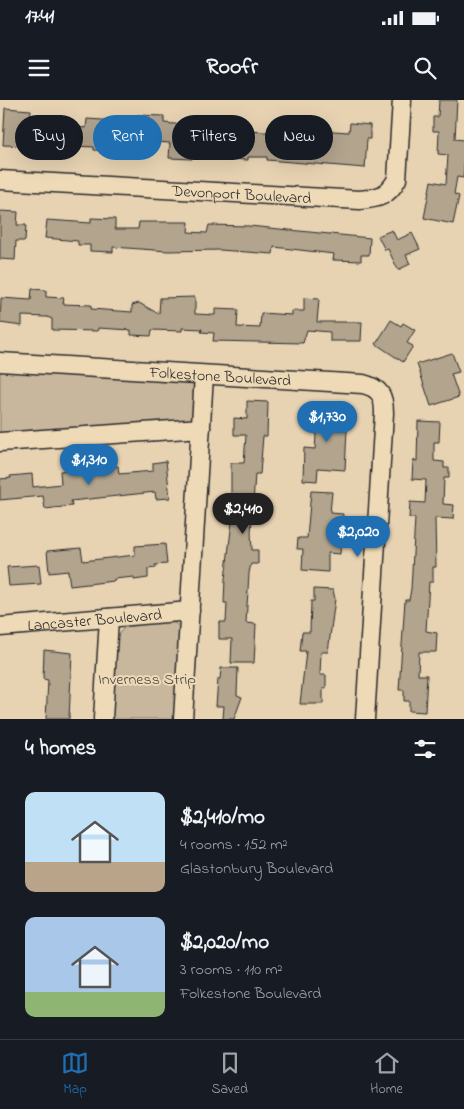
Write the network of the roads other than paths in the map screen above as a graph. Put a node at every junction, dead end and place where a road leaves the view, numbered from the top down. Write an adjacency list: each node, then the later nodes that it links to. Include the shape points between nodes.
1 (402, 100): 2 (street, Devonport Boulevard, via 397,179 391,190 380,198 360,200)
2 (0, 180)
3 (0, 362): 4 (street, Folkestone Boulevard)
4 (204, 375): 5 (street); 12 (street, Folkestone Boulevard, via 362,384 373,386 384,398)
5 (201, 428): 6 (street); 7 (street)
6 (0, 442)
7 (190, 611): 8 (street, Lancaster Boulevard); 11 (street)
8 (109, 618): 9 (street, Lancaster Boulevard); 10 (street)
9 (0, 627)
10 (103, 719)
11 (183, 719)
12 (365, 719)

